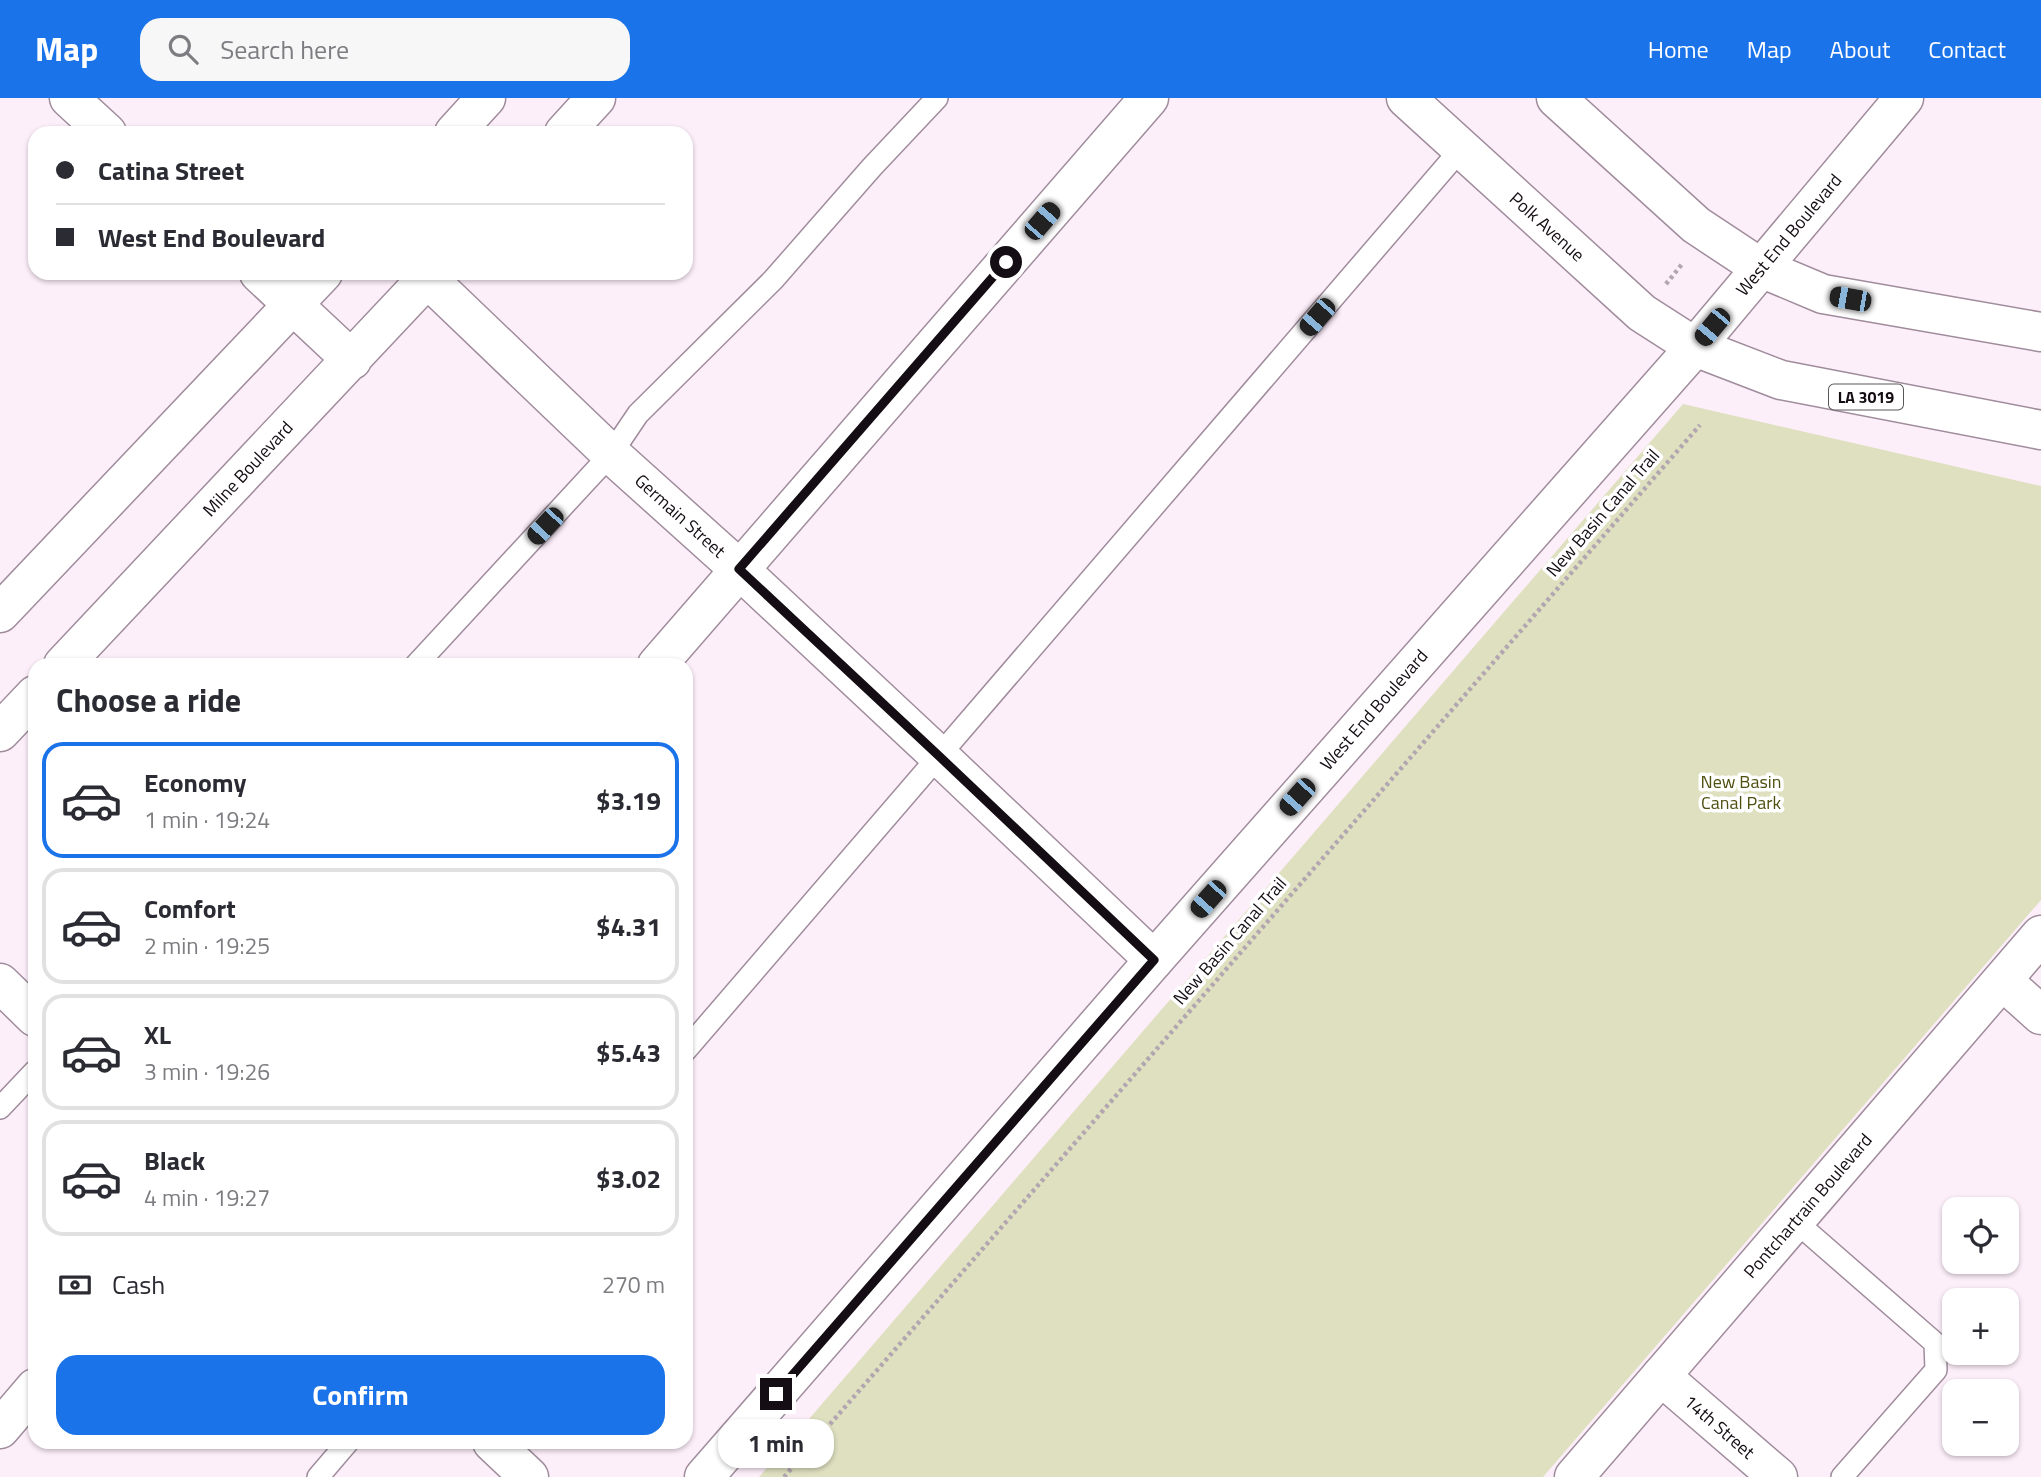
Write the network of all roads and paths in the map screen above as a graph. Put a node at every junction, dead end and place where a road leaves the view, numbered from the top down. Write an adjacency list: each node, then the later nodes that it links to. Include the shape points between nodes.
1 (69, 98): 9 (street)
2 (486, 98): 10 (street)
3 (596, 98): 11 (street)
4 (937, 98): 28 (lane, via 773,280 638,414)
5 (1149, 98): 29 (street)
6 (1406, 98): 12 (street, Polk Avenue)
7 (1556, 98): 14 (street, via 1696,225)
8 (1904, 98): 14 (street, West End Boulevard)
9 (99, 126)
10 (460, 126)
11 (570, 126)
12 (1461, 149): 22 (street, Polk Avenue, via 1642,313); 36 (lane)
13 (1687, 258): 19 (path)
14 (1761, 268): 21 (street, via 1823,294); 22 (street, West End Boulevard)
15 (266, 280): 20 (street)
16 (316, 280): 20 (street)
17 (423, 280): 23 (street, Milne Boulevard)
18 (432, 280): 28 (street, Germain Street)
19 (1664, 286)
20 (293, 305): 23 (street); 30 (street)
21 (2041, 332)
22 (1695, 346): 25 (street, LA 3019, via 1781,380); 38 (street, West End Boulevard)
23 (352, 360): 31 (street, Milne Boulevard)
24 (2041, 412): 25 (street)
25 (1994, 421): 27 (street, LA 3019)
26 (1700, 425): 55 (path, New Basin Canal Trail)
27 (2041, 430)
28 (611, 454): 29 (street, Germain Street); 32 (lane)
29 (739, 569): 33 (street); 36 (street, Germain Street)
30 (0, 613)
31 (70, 658)
32 (422, 658)
33 (663, 658)
34 (28, 702): 35 (street)
35 (0, 732)
36 (939, 756): 38 (street, Germain Street); 43 (lane)
37 (2041, 935): 39 (street, Pontchartrain Boulevard)
38 (1154, 960): 54 (street, West End Boulevard)
39 (2003, 981): 42 (street); 46 (street, Pontchartrain Boulevard)
40 (0, 983): 41 (street)
41 (28, 1010)
42 (2041, 1014)
43 (693, 1041)
44 (28, 1078): 45 (lane)
45 (0, 1108)
46 (1795, 1220): 47 (street, Pontchartrain Boulevard); 58 (lane, via 1935,1343 1936,1370)
47 (1661, 1376): 56 (street, Pontchartrain Boulevard); 57 (street, 14th Street)
48 (28, 1396): 49 (street)
49 (0, 1429)
50 (342, 1449): 52 (lane)
51 (499, 1449): 53 (street)
52 (318, 1477)
53 (529, 1477)
54 (704, 1477)
55 (784, 1477)
56 (1574, 1477)
57 (1778, 1477)
58 (1842, 1477)

